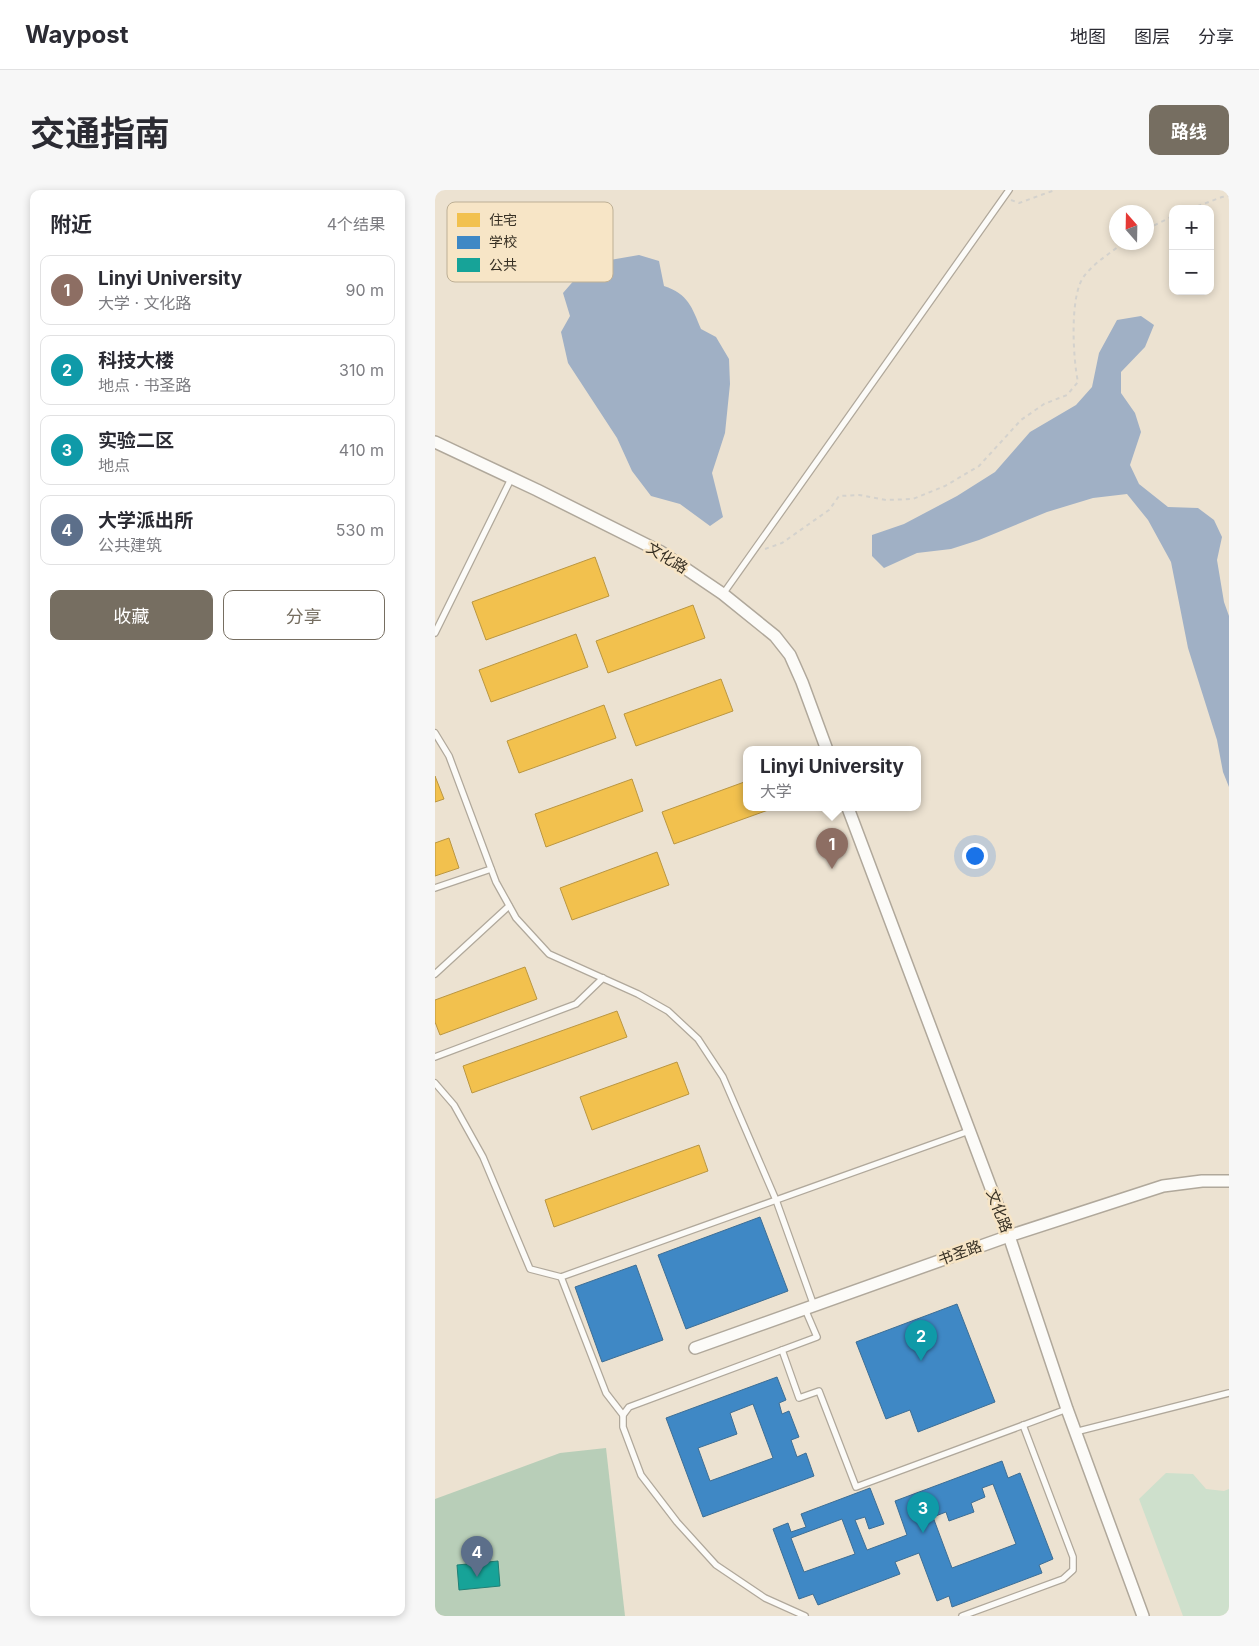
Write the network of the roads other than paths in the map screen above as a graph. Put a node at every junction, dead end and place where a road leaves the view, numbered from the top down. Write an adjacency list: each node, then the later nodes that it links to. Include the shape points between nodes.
1 (1009, 190): 4 (lane)
2 (435, 442): 3 (street, 文化路)
3 (511, 479): 4 (street, 文化路, via 661,552); 5 (lane)
4 (723, 594): 7 (street, 文化路, via 775,636 790,655)
5 (435, 632)
6 (435, 733): 9 (lane, via 449,756)
7 (826, 746)
8 (849, 811): 16 (street, 文化路)
9 (491, 869): 10 (lane); 11 (lane)
10 (435, 888)
11 (509, 906): 12 (lane); 13 (lane, via 549,954)
12 (435, 974)
13 (603, 978): 14 (lane, via 577,1004); 18 (lane, via 667,1010 699,1039 723,1077)
14 (435, 1057)
15 (435, 1083): 20 (lane, via 454,1105 483,1157 530,1269)
16 (969, 1131): 18 (lane); 19 (street, 文化路)
17 (1229, 1181): 19 (street, 书圣路, via 1163,1186)
18 (776, 1200): 20 (lane); 21 (lane)
19 (1009, 1236): 21 (street, 书圣路); 25 (street, 文化路)
20 (561, 1277): 26 (lane, via 606,1393)
21 (809, 1308): 22 (street, 书圣路); 23 (lane, via 817,1337)
22 (695, 1348)
23 (782, 1350): 26 (lane, via 629,1407); 27 (lane, via 799,1398 819,1391 856,1486)
24 (1229, 1393): 28 (lane)
25 (1067, 1409): 27 (lane); 28 (street, 文化路)
26 (623, 1415): 29 (lane, via 623,1427 641,1475 677,1522 716,1565 765,1598)
27 (1023, 1425): 30 (lane, via 1073,1557 1073,1570 1063,1579)
28 (1075, 1432): 31 (street, 文化路)
29 (805, 1616)
30 (962, 1616)
31 (1143, 1616)

